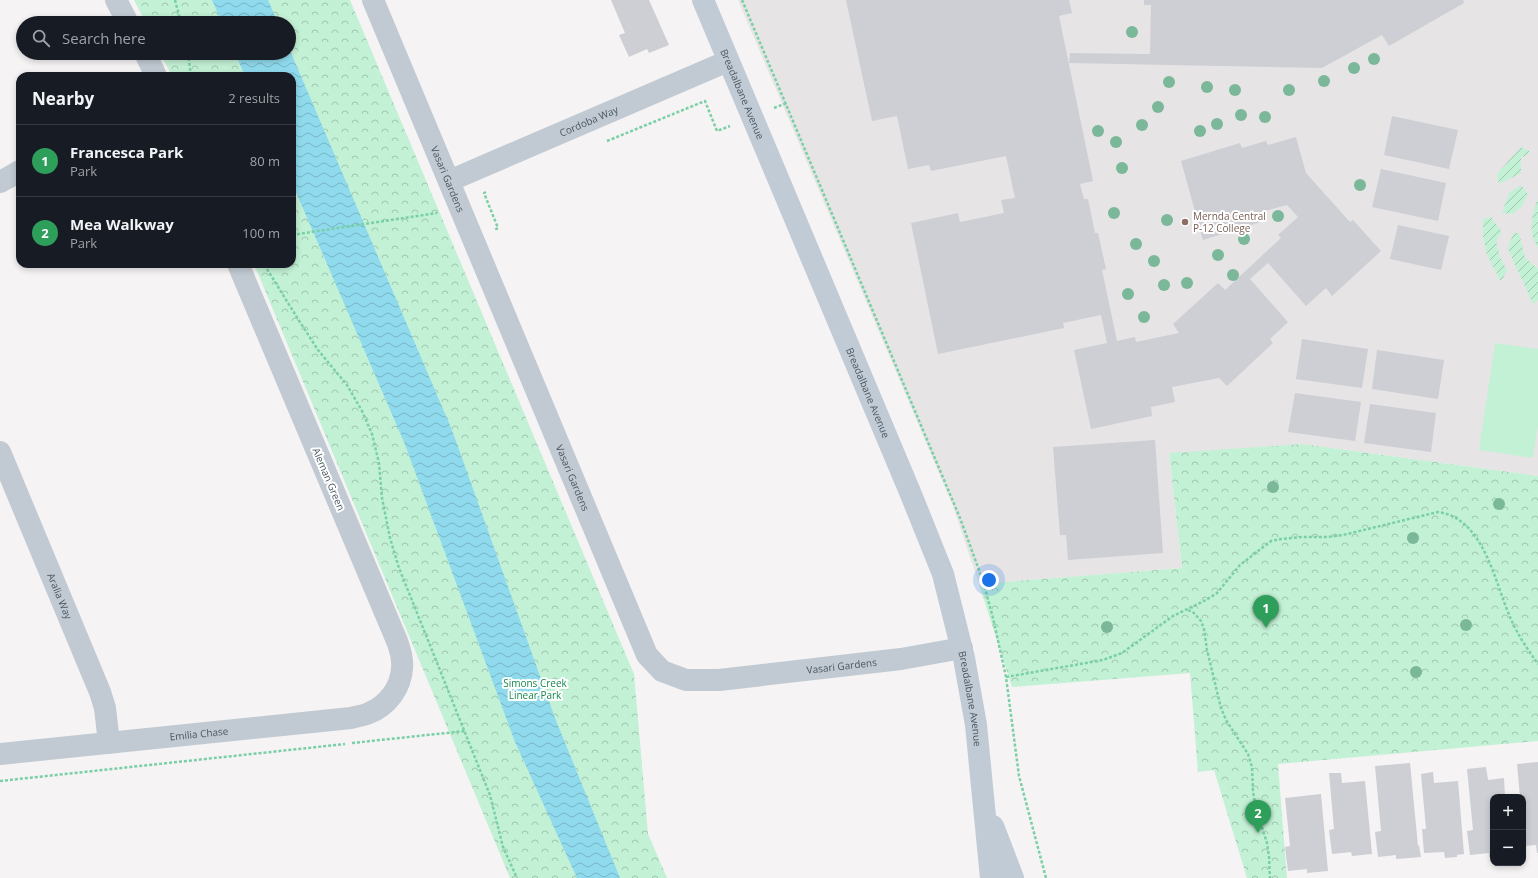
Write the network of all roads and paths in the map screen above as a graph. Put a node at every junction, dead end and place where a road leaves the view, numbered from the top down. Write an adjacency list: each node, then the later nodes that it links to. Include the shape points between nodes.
1 (116, 0): 6 (street)
2 (175, 0): 7 (path)
3 (373, 0): 17 (street, Vasari Gardens)
4 (703, 0): 10 (street, Breadalbane Avenue)
5 (742, 0): 13 (path)
6 (124, 16)
7 (180, 16)
8 (148, 60): 11 (street)
9 (189, 60): 12 (path)
10 (728, 61): 14 (street, Breadalbane Avenue); 17 (street, Cordoba Way)
11 (154, 72)
12 (191, 72)
13 (786, 104): 14 (path); 29 (path, via 960,518 993,618)
14 (752, 117): 15 (path, via 717,131 705,101); 27 (street, Breadalbane Avenue, via 928,536 943,574)
15 (602, 143)
16 (16, 173): 18 (street)
17 (449, 181): 22 (street, Vasari Gardens)
18 (0, 182)
19 (490, 190): 22 (path, via 484,193 498,228)
20 (441, 211): 21 (path)
21 (296, 234)
22 (473, 238): 27 (street, Vasari Gardens, via 647,655 662,671 686,680 719,680 901,659)
23 (240, 268): 30 (street, Aleman Green, via 397,641 402,668 399,683)
24 (267, 268): 31 (path, via 318,350 347,384 372,434 390,538 415,608)
25 (0, 452): 32 (street, Aralia Way, via 100,692 105,708)
26 (1188, 610): 28 (path, via 1217,592 1240,565 1271,541 1343,535 1426,514 1446,513 1460,521 1486,553 1511,619); 29 (path, via 1162,623 1122,653 1103,660); 40 (path, via 1201,621 1221,708 1248,754 1252,767 1253,792 1267,843)
27 (962, 648): 35 (street, Breadalbane Avenue, via 976,725)
28 (1538, 664)
29 (1006, 677): 39 (path, via 1019,776)
30 (392, 696): 32 (street, Emilia Chase, via 380,707 351,718)
31 (465, 731): 34 (path); 36 (path, via 490,795 503,847)
32 (109, 743): 33 (street, Emilia Chase)
33 (0, 754)
34 (0, 781)
35 (983, 801): 37 (street, Breadalbane Avenue); 38 (street, Breadalbane Avenue)
36 (517, 878)
37 (991, 878)
38 (1013, 878)
39 (1046, 878)
40 (1270, 878)

